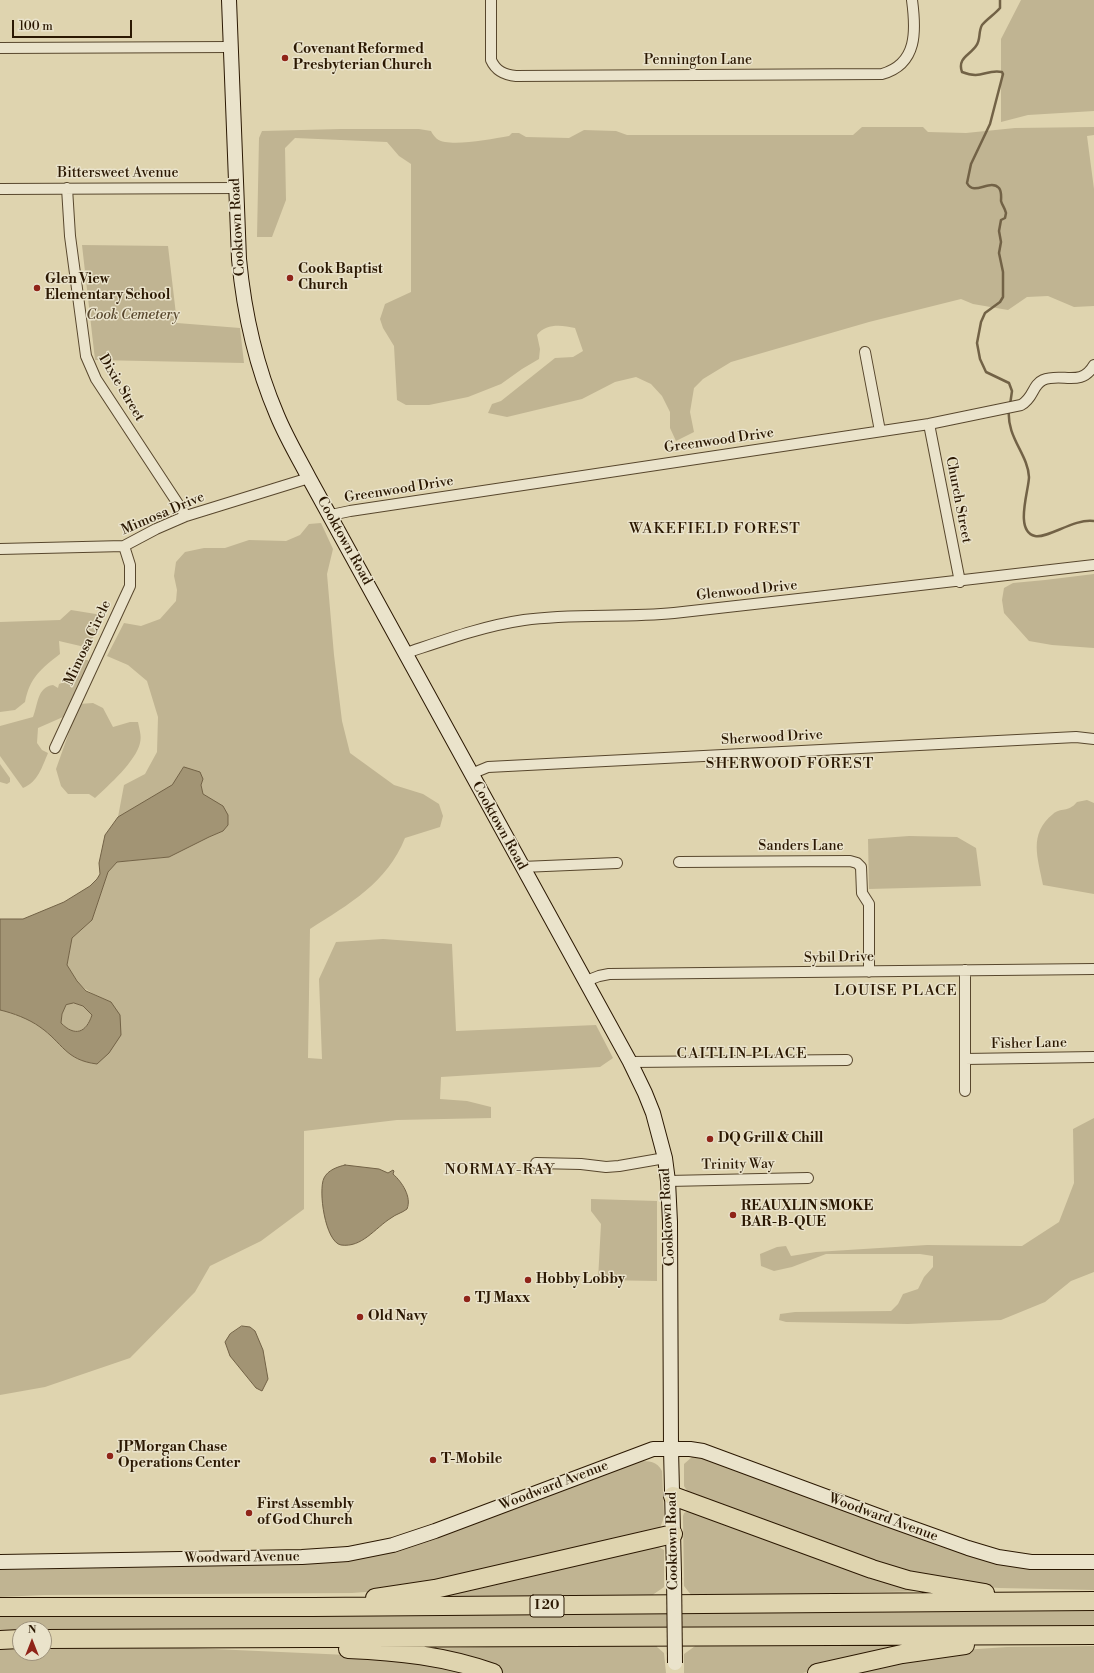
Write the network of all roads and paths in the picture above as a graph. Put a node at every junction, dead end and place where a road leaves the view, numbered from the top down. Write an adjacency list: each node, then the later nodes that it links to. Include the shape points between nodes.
1 (229, 0): 4 (street, Cooktown Road)
2 (491, 0): 3 (street, Pennington Lane, via 492,60 504,74 516,76 882,74 903,64 911,50)
3 (912, 0)
4 (230, 47): 5 (street); 8 (street, Cooktown Road)
5 (0, 48)
6 (0, 188): 7 (street, Bittersweet Avenue)
7 (67, 188): 8 (street, Bittersweet Avenue); 15 (street, Dixie Street, via 70,236 86,356 96,379)
8 (236, 188): 13 (street, Cooktown Road, via 240,266 249,328 277,416)
9 (865, 352): 12 (street)
10 (1094, 365): 11 (street, Greenwood Drive, via 1087,374 1078,378 1041,380 1028,401 1021,405)
11 (929, 424): 12 (street, Greenwood Drive); 19 (street, Church Street)
12 (880, 431): 14 (street, Greenwood Drive)
13 (309, 478): 14 (street, Cooktown Road); 15 (street, Mimosa Drive)
14 (331, 515): 20 (street, Cooktown Road)
15 (186, 516): 16 (street, Mimosa Drive, via 156,528)
16 (124, 546): 17 (street, Mimosa Drive); 24 (street, Mimosa Circle, via 130,566 130,586)
17 (0, 549)
18 (1094, 565): 19 (street, Glenwood Drive)
19 (960, 582): 20 (street, Glenwood Drive, via 646,615 524,620 488,627)
20 (406, 653): 25 (street, Cooktown Road)
21 (1094, 731): 22 (street, Sherwood Drive)
22 (1076, 736): 23 (street, Sherwood Drive); 25 (street, Sherwood Drive, via 488,767)
23 (1094, 739)
24 (55, 748)
25 (471, 774): 28 (street, Cooktown Road)
26 (679, 862): 31 (street, Sanders Lane, via 857,862 861,867 862,893 869,904)
27 (617, 864): 28 (street)
28 (522, 867): 32 (street, Cooktown Road)
29 (1094, 969): 30 (street, Sybil Drive)
30 (965, 970): 31 (street, Sybil Drive); 34 (street)
31 (869, 972): 32 (street, Sybil Drive, via 609,974)
32 (586, 982): 36 (street, Cooktown Road)
33 (1094, 1057): 34 (street, Fisher Lane)
34 (965, 1059): 37 (street)
35 (847, 1060): 36 (street)
36 (630, 1062): 38 (street, Cooktown Road, via 653,1113)
37 (965, 1091)
38 (665, 1158): 39 (street, via 606,1167); 41 (street, Cooktown Road)
39 (536, 1163)
40 (808, 1178): 41 (street, Trinity Way)
41 (668, 1181): 42 (street, Cooktown Road)
42 (671, 1449): 43 (street, Cooktown Road); 45 (street, Woodward Avenue, via 653,1449 428,1533 348,1554); 46 (street, Woodward Avenue, via 703,1451 919,1531 998,1557 1031,1562)
43 (673, 1496): 44 (street, Cooktown Road); 47 (highway, via 908,1580 998,1594)
44 (673, 1534): 49 (highway, via 435,1589); 56 (street, Cooktown Road, bridge)
45 (0, 1562)
46 (1094, 1562)
47 (1089, 1601): 49 (highway, I 20)
48 (0, 1607): 49 (highway, I 20)
49 (313, 1607)
50 (1050, 1635): 51 (highway, I 20); 52 (highway, I 20); 58 (highway, via 902,1654)
51 (1094, 1635)
52 (246, 1638): 54 (highway, I 20); 57 (highway, via 313,1648 418,1654 450,1660)
53 (12, 1639): 55 (highway)
54 (52, 1639)
55 (0, 1640)
56 (675, 1668)
57 (493, 1673)
58 (817, 1673)

